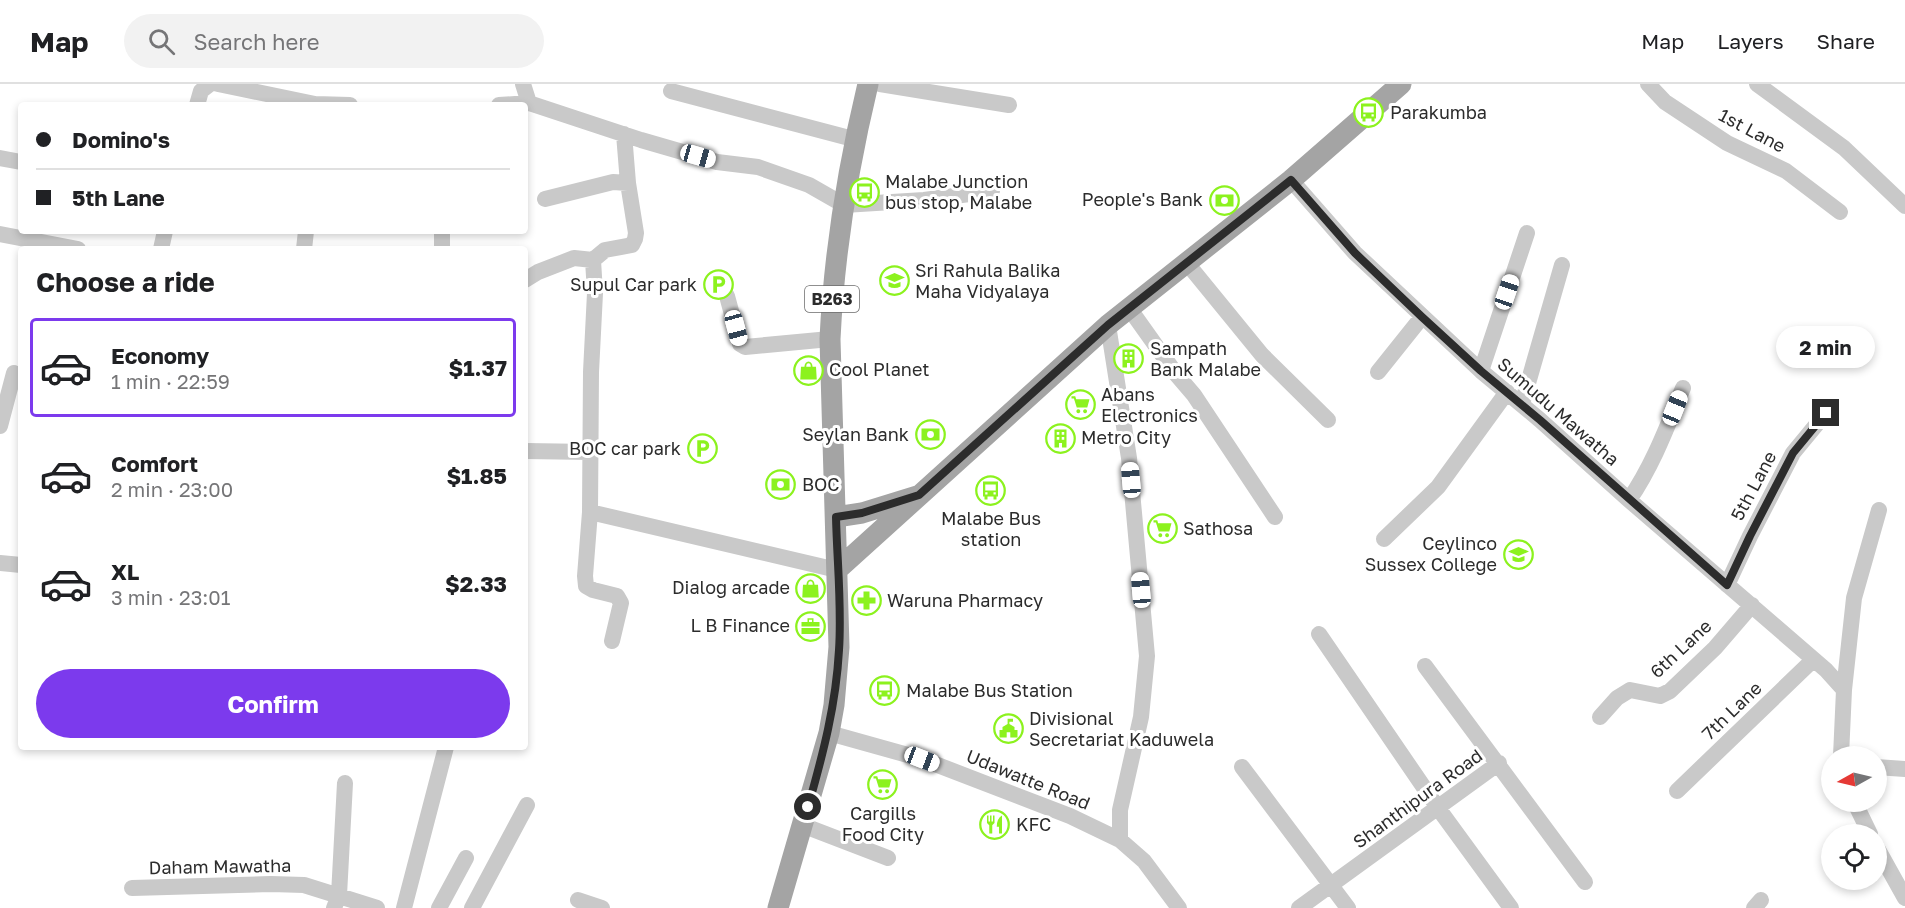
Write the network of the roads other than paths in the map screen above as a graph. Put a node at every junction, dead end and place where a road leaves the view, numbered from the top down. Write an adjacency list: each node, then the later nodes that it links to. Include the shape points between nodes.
1 (210, 84): 9 (street, via 201,91); 10 (street)
2 (523, 84): 11 (street)
3 (868, 84): 14 (main road, B263)
4 (880, 84): 12 (street)
5 (1401, 84): 17 (main road)
6 (1648, 84): 23 (street, 1st Lane, via 1665,102 1727,144 1786,171)
7 (1757, 84): 22 (street, via 1844,148)
8 (671, 91): 14 (street)
9 (198, 102)
10 (304, 102)
11 (529, 103): 13 (street)
12 (1009, 105)
13 (624, 134): 18 (street); 21 (street, via 717,162 758,166 808,185)
14 (857, 140): 21 (main road, B263)
15 (0, 158): 16 (street)
16 (18, 161)
17 (1291, 180): 28 (main road); 33 (street, Sumudu Mawatha, via 1355,253)
18 (628, 183): 20 (street, via 613,182); 27 (street, via 635,239 632,244 605,250)
19 (992, 191): 21 (street)
20 (545, 199)
21 (844, 205): 35 (main road, B263, via 833,286)
22 (1905, 206)
23 (1840, 212)
24 (1527, 233): 36 (street)
25 (0, 234): 26 (street)
26 (62, 246)
27 (593, 260): 30 (street, via 574,258); 46 (street)
28 (1186, 262): 32 (main road); 43 (street, via 1262,355)
29 (1562, 265): 41 (street)
30 (528, 278)
31 (728, 296): 35 (street, via 740,344 745,347)
32 (1129, 308): 34 (main road); 52 (street, via 1194,395)
33 (1422, 317): 36 (street, Sumudu Mawatha); 38 (street)
34 (1108, 325): 47 (main road); 77 (street, via 1129,459 1147,656 1141,717 1120,810)
35 (831, 339): 51 (main road, B263)
36 (1481, 371): 40 (street, Sumudu Mawatha)
37 (12, 372): 44 (street)
38 (1378, 372)
39 (1683, 388): 48 (street, via 1654,458)
40 (1507, 392): 41 (street, Sumudu Mawatha); 53 (street, via 1438,487)
41 (1522, 404): 48 (street, Sumudu Mawatha)
42 (1826, 413): 57 (street, 5th Lane, via 1793,453)
43 (1328, 420)
44 (0, 426)
45 (528, 451): 46 (street)
46 (591, 452): 50 (street)
47 (919, 495): 51 (main road); 56 (main road)
48 (1629, 500): 57 (street, Sumudu Mawatha)
49 (1879, 510): 63 (street, via 1854,598)
50 (590, 512): 56 (street); 60 (street, via 586,586 617,596 621,603)
51 (836, 517): 56 (main road)
52 (1275, 517)
53 (1384, 540)
54 (0, 562): 55 (street)
55 (18, 565)
56 (837, 570): 65 (main road, via 839,647)
57 (1727, 585): 58 (street, Sumudu Mawatha)
58 (1752, 605): 61 (street, Sumudu Mawatha); 64 (street, 6th Lane, via 1670,691 1660,696 1630,690)
59 (1319, 634): 75 (street)
60 (612, 641)
61 (1814, 660): 63 (street, Sumudu Mawatha); 73 (street, 7th Lane)
62 (1425, 666): 68 (street)
63 (1844, 690): 66 (street)
64 (1600, 717)
65 (829, 733): 76 (main road); 77 (street, Udawatte Road, via 922,759 1070,816)
66 (1841, 746)
67 (445, 750): 88 (street)
68 (1498, 763): 75 (street, Shanthipura Road); 81 (street, Shanthipura Road)
69 (1242, 766): 82 (street)
70 (1887, 768): 71 (street)
71 (1905, 769)
72 (345, 783): 86 (street)
73 (1677, 790)
74 (527, 805): 90 (street)
75 (1438, 808): 82 (street, Shanthipura Road); 96 (street)
76 (802, 825): 79 (street); 92 (main road)
77 (1120, 840): 93 (street, Udawatte Road, via 1144,861)
78 (466, 858): 89 (street)
79 (888, 858)
80 (1887, 866): 84 (street)
81 (1586, 882)
82 (1331, 886): 94 (street, Shanthipura Road); 95 (street)
83 (132, 888): 86 (street, Daham Mawatha, via 304,885)
84 (1905, 898)
85 (578, 900): 91 (street)
86 (336, 902): 87 (street, Daham Mawatha)
87 (377, 908)
88 (404, 908)
89 (439, 908)
90 (472, 908)
91 (602, 908)
92 (778, 908)
93 (1179, 908)
94 (1299, 908)
95 (1348, 908)
96 (1511, 908)

